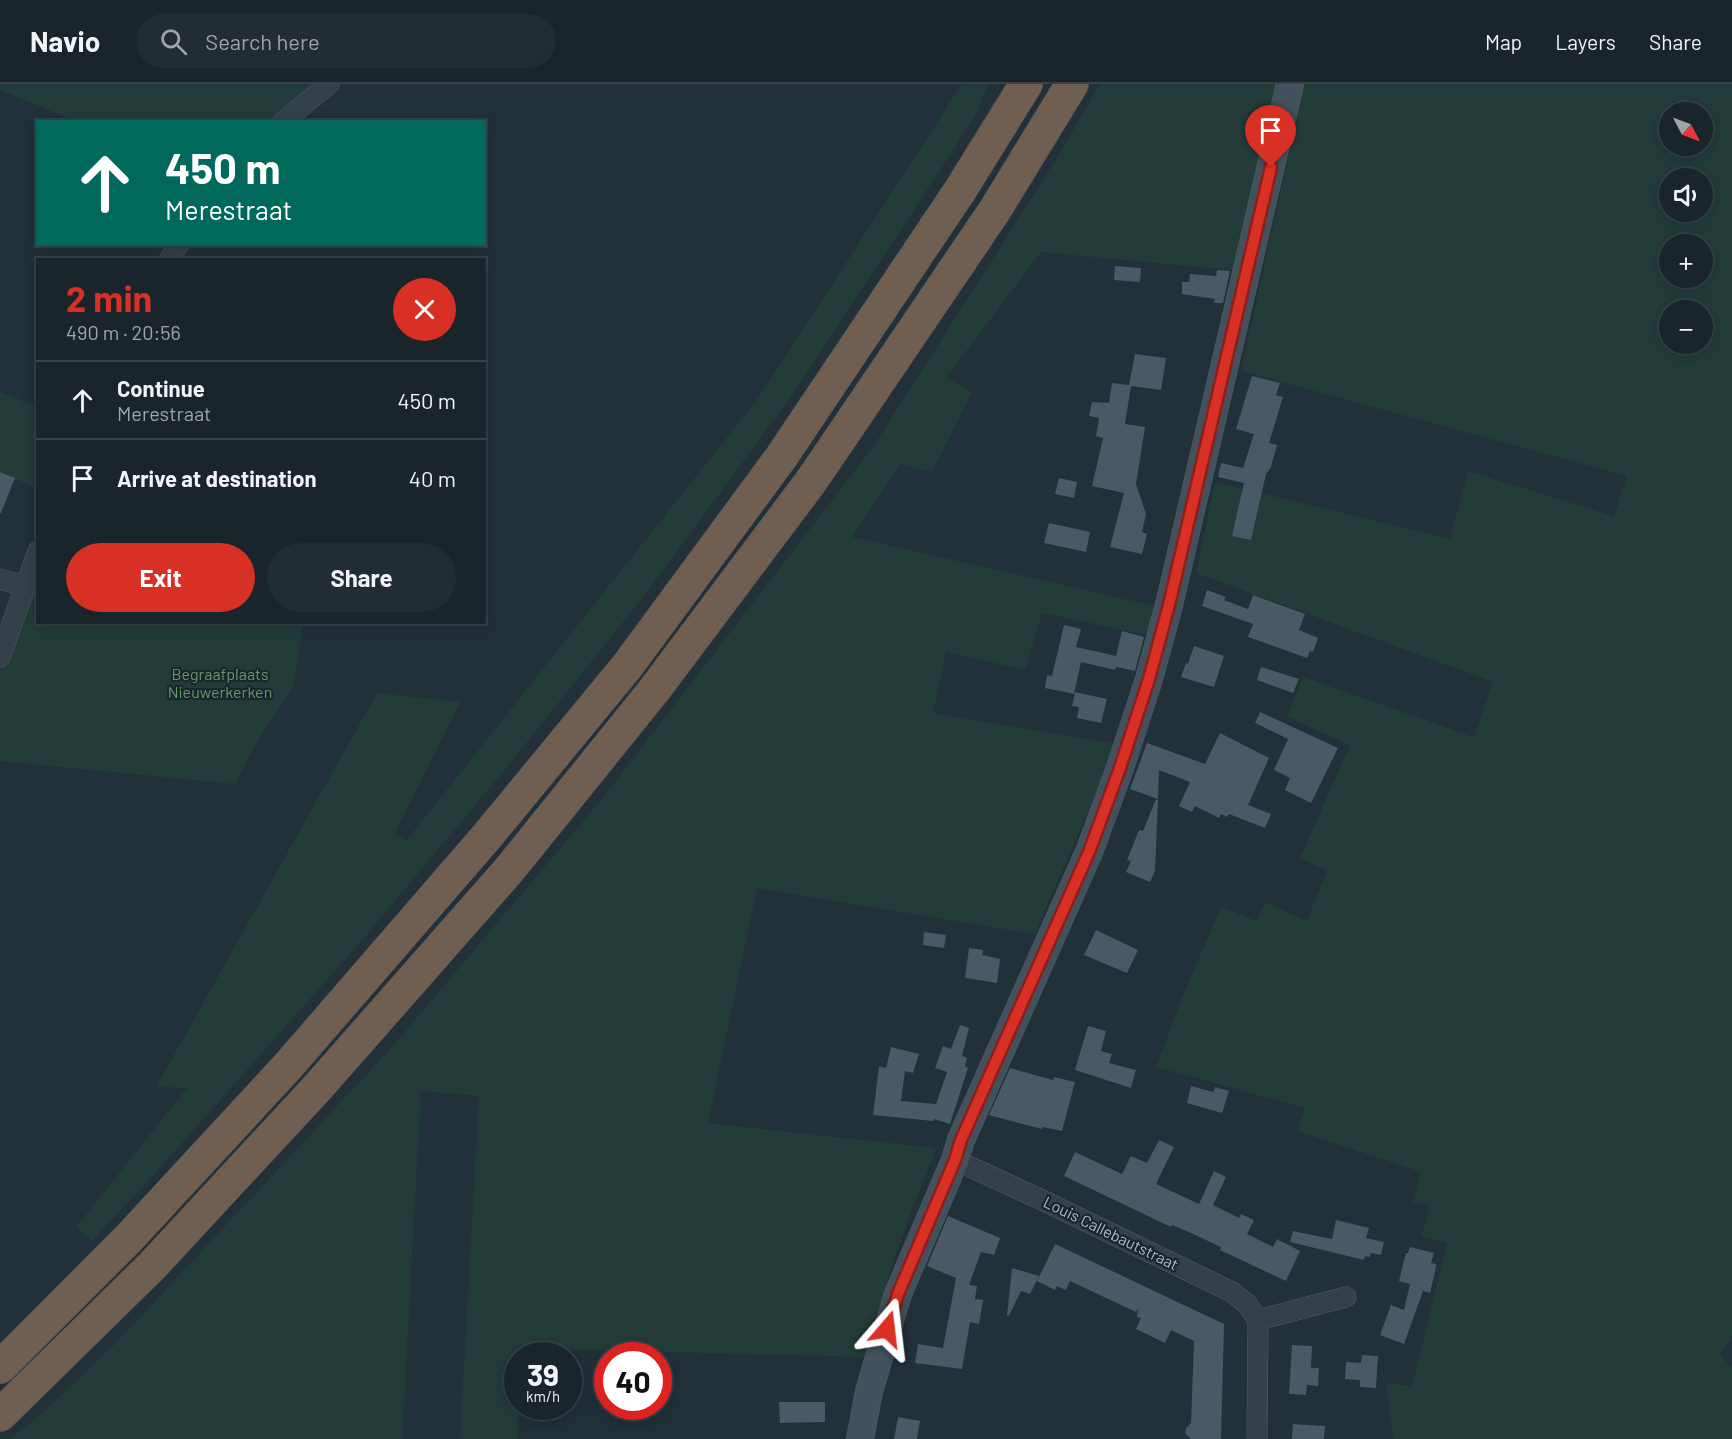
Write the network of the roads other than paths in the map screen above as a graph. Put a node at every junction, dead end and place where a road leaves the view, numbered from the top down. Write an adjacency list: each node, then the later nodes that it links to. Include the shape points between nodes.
1 (329, 84): 5 (street)
2 (1026, 84): 13 (highway, via 961,189 782,456 628,665 488,835 288,1066 128,1239)
3 (1072, 84): 14 (highway, via 995,210 812,480 655,689 509,870 318,1088 152,1266)
4 (1290, 84): 10 (street, via 1149,679 1089,852)
5 (285, 120)
6 (36, 556): 8 (street)
7 (0, 579): 8 (street)
8 (25, 586): 9 (street)
9 (0, 657)
10 (955, 1160): 12 (street, Louis Callebautstraat, via 1232,1292); 15 (street, via 898,1294 869,1391)
11 (1346, 1297): 12 (street)
12 (1258, 1320): 16 (street)
13 (0, 1366)
14 (0, 1415)
15 (860, 1439)
16 (1257, 1439)

